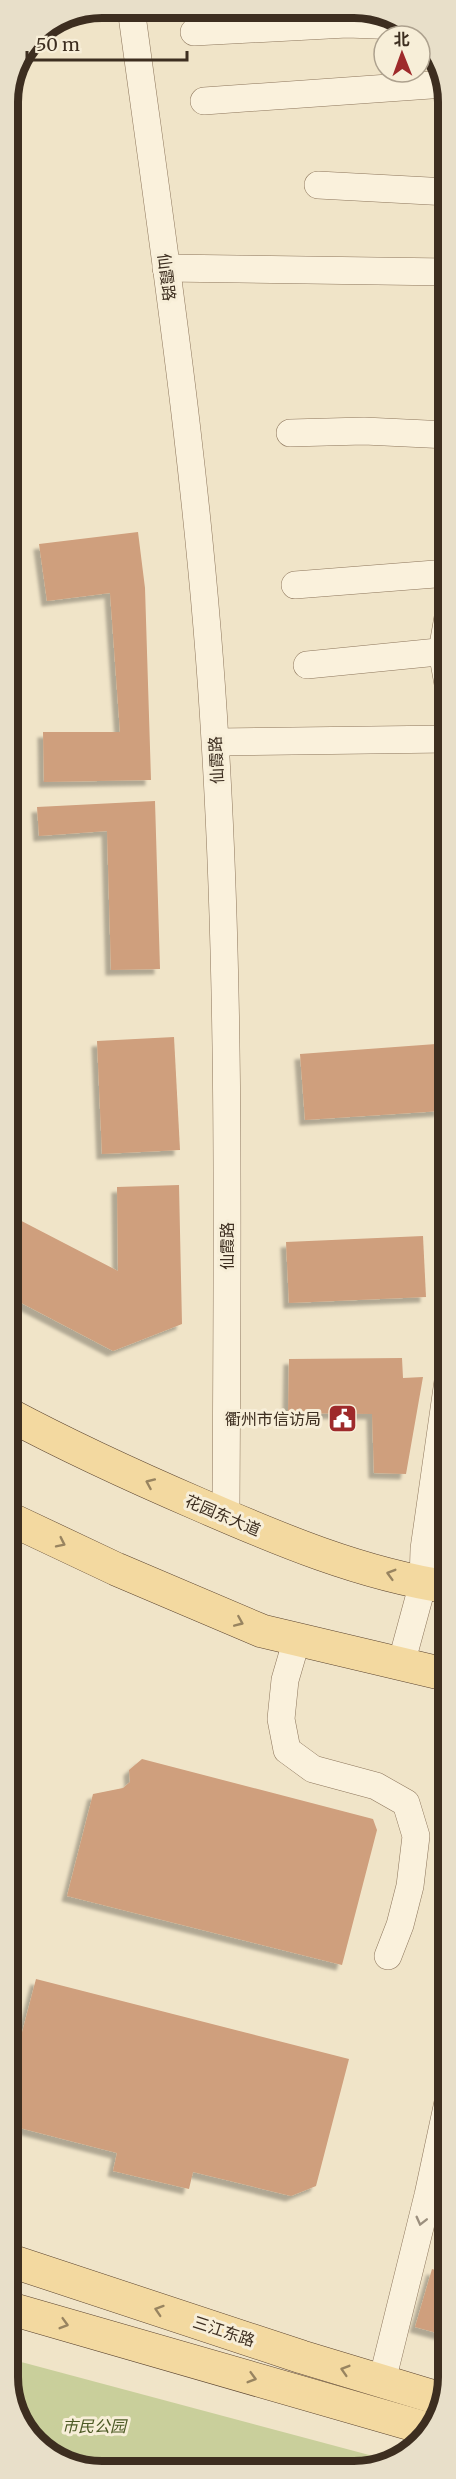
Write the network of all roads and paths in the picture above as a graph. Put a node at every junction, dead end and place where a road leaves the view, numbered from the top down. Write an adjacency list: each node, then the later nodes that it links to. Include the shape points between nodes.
1 (132, 18): 8 (street, 仙霞路)
2 (372, 25): 3 (street)
3 (194, 32)
4 (436, 85): 5 (street)
5 (204, 101)
6 (318, 185): 7 (street)
7 (438, 191)
8 (166, 268): 9 (street); 17 (street, 仙霞路, via 202,567)
9 (438, 272)
10 (290, 433): 11 (street)
11 (438, 435)
12 (438, 574): 13 (street)
13 (295, 585)
14 (438, 652): 15 (street)
15 (307, 666)
16 (438, 739): 17 (street)
17 (216, 742): 20 (street, 仙霞路, via 228,1059)
18 (18, 1419): 20 (main road, 花园东大道, one-way to 18, via 84,1455)
19 (438, 1501): 22 (street, via 424,1550)
20 (226, 1517): 22 (main road, 花园东大道, one-way to 20, via 318,1554)
21 (18, 1523): 23 (main road, one-way to 23, via 251,1627)
22 (435, 1585): 24 (street)
23 (297, 1639): 24 (main road); 26 (street, via 285,1680 281,1719 287,1750 313,1769 376,1786 406,1803 416,1836 410,1886)
24 (401, 1664): 25 (main road)
25 (438, 1673)
26 (388, 1956)
27 (438, 2148): 30 (street, one-way to 30)
28 (18, 2263): 30 (main road, 三江东路, one-way to 28)
29 (18, 2311): 32 (main road, one-way to 32)
30 (381, 2381): 31 (main road, 三江东路)
31 (435, 2397)
32 (421, 2427)

